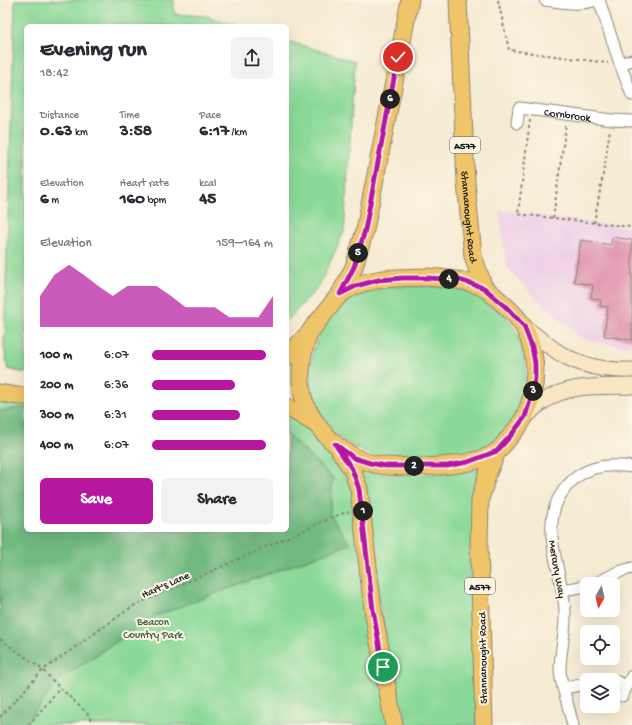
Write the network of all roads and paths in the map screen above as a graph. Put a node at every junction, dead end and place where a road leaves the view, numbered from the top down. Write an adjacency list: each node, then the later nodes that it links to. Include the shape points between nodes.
1 (410, 0): 19 (main road, A577, via 365,230 354,267)
2 (458, 0): 18 (main road, Stannanought Road / A577, via 472,256)
3 (498, 0): 8 (path, via 509,50)
4 (546, 0): 5 (street, via 578,4)
5 (596, 0)
6 (599, 0): 8 (street)
7 (632, 60): 8 (street)
8 (620, 63): 9 (street)
9 (632, 95)
10 (532, 109): 11 (street, Cornbrook); 14 (street, Cornbrook, via 519,108); 15 (path, via 518,214)
11 (567, 114): 12 (street, Cornbrook); 15 (path)
12 (612, 120): 13 (street, Cornbrook); 16 (path)
13 (632, 121)
14 (517, 123)
15 (553, 218): 16 (path)
16 (594, 223): 17 (path)
17 (632, 227)
18 (484, 288): 19 (main road, A577, via 460,280 403,278 378,280); 20 (main road, A577)
19 (340, 294): 21 (main road, A577)
20 (524, 326): 23 (main road, via 560,354 578,362 610,370); 28 (main road, A577, via 535,363 535,378)
21 (309, 333): 22 (main road, A577); 29 (main road, A577, via 302,355 301,374 307,407)
22 (289, 355)
23 (632, 370)
24 (632, 386): 28 (main road, via 571,389 543,401)
25 (0, 393): 26 (main road)
26 (24, 396)
27 (289, 408): 29 (main road, A577)
28 (525, 417): 31 (main road, A577)
29 (318, 425): 30 (main road, A577)
30 (335, 444): 31 (main road, A577, via 354,458 386,466 447,466 468,462); 33 (main road, A577, via 352,469)
31 (497, 451): 49 (main road, Stannanought Road / A577, via 480,500)
32 (632, 467): 37 (street, Mercury Way, via 606,465 591,469 569,484 560,496 552,517 552,533)
33 (362, 509): 39 (path, Hart's Lane, via 340,514 133,606); 48 (main road, A577, via 373,610)
34 (632, 568): 35 (street)
35 (608, 577)
36 (580, 587): 37 (street)
37 (562, 590): 44 (street, Mercury Way, via 565,612 560,662)
38 (0, 639): 39 (path)
39 (43, 670): 43 (path); 45 (path, Hart's Lane)
40 (632, 676): 42 (street, via 624,691)
41 (580, 685): 44 (street)
42 (620, 687)
43 (60, 688): 46 (path); 47 (path, via 89,715)
44 (563, 688): 50 (street, Mercury Way)
45 (0, 717)
46 (28, 725)
47 (92, 725)
48 (394, 725)
49 (484, 725)
50 (572, 725)

